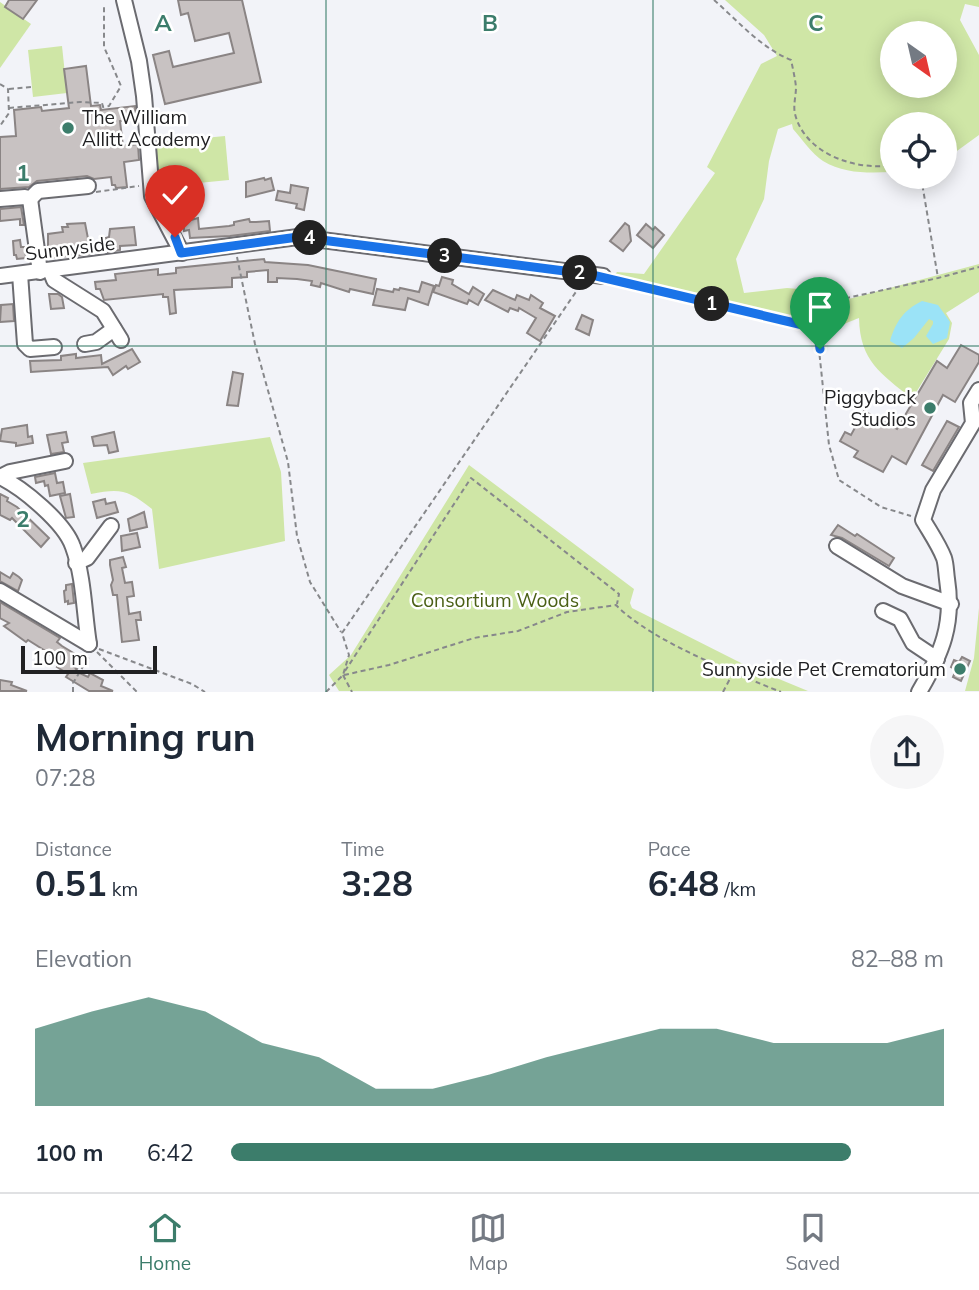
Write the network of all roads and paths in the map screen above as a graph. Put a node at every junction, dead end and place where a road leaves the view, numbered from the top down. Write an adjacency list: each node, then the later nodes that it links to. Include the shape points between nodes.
1 (124, 0): 15 (street, via 144,96 152,196)
2 (714, 0): 9 (path, via 758,39 791,60 796,117 817,145 832,157)
3 (104, 6): 7 (path, via 104,47 121,86 109,106 80,102)
4 (0, 84): 6 (path)
5 (32, 87): 6 (path)
6 (8, 89): 7 (path)
7 (9, 108): 8 (path)
8 (0, 126)
9 (880, 165)
10 (88, 187): 13 (street, via 38,191)
11 (923, 189): 21 (path)
12 (0, 199): 13 (street)
13 (30, 199): 17 (street)
14 (235, 245): 15 (street, Sunnyside); 19 (street, Sunnyside, via 298,237); 37 (path, via 255,344 288,462 297,536 310,582)
15 (181, 253): 17 (street, Sunnyside)
16 (979, 267): 21 (path)
17 (45, 271): 18 (street, Sunnyside); 24 (street, via 103,312 118,334)
18 (20, 274): 20 (street, Sunnyside); 25 (street, via 25,344 30,349)
19 (588, 274): 22 (street, Sunnyside); 37 (path)
20 (0, 276)
21 (938, 278): 23 (path, via 815,305)
22 (609, 279): 23 (path, via 803,325)
23 (816, 320): 29 (path, via 829,445 839,480 881,508)
24 (85, 344)
25 (54, 347)
26 (979, 390): 29 (street, via 971,403 973,423 933,490)
27 (65, 461): 28 (street)
28 (0, 477): 32 (street, via 22,490 66,534)
29 (923, 520): 34 (street, via 944,559)
30 (111, 526): 32 (street, via 87,558)
31 (837, 546): 34 (street, via 902,586)
32 (76, 563): 38 (street)
33 (0, 592): 38 (street)
34 (951, 604): 39 (street)
35 (616, 605): 40 (path, via 657,634); 41 (path, via 567,612 518,631 474,638); 41 (path, via 619,594 471,478)
36 (883, 611): 39 (street, via 900,619 913,643)
37 (342, 633): 41 (path, via 349,655)
38 (89, 643): 42 (path, via 91,654); 43 (path); 44 (path)
39 (937, 659): 49 (street)
40 (734, 673): 47 (path); 48 (path)
41 (343, 675): 45 (path); 46 (path)
42 (73, 691)
43 (137, 691)
44 (205, 691)
45 (326, 691)
46 (352, 691)
47 (723, 691)
48 (781, 691)
49 (919, 691)

